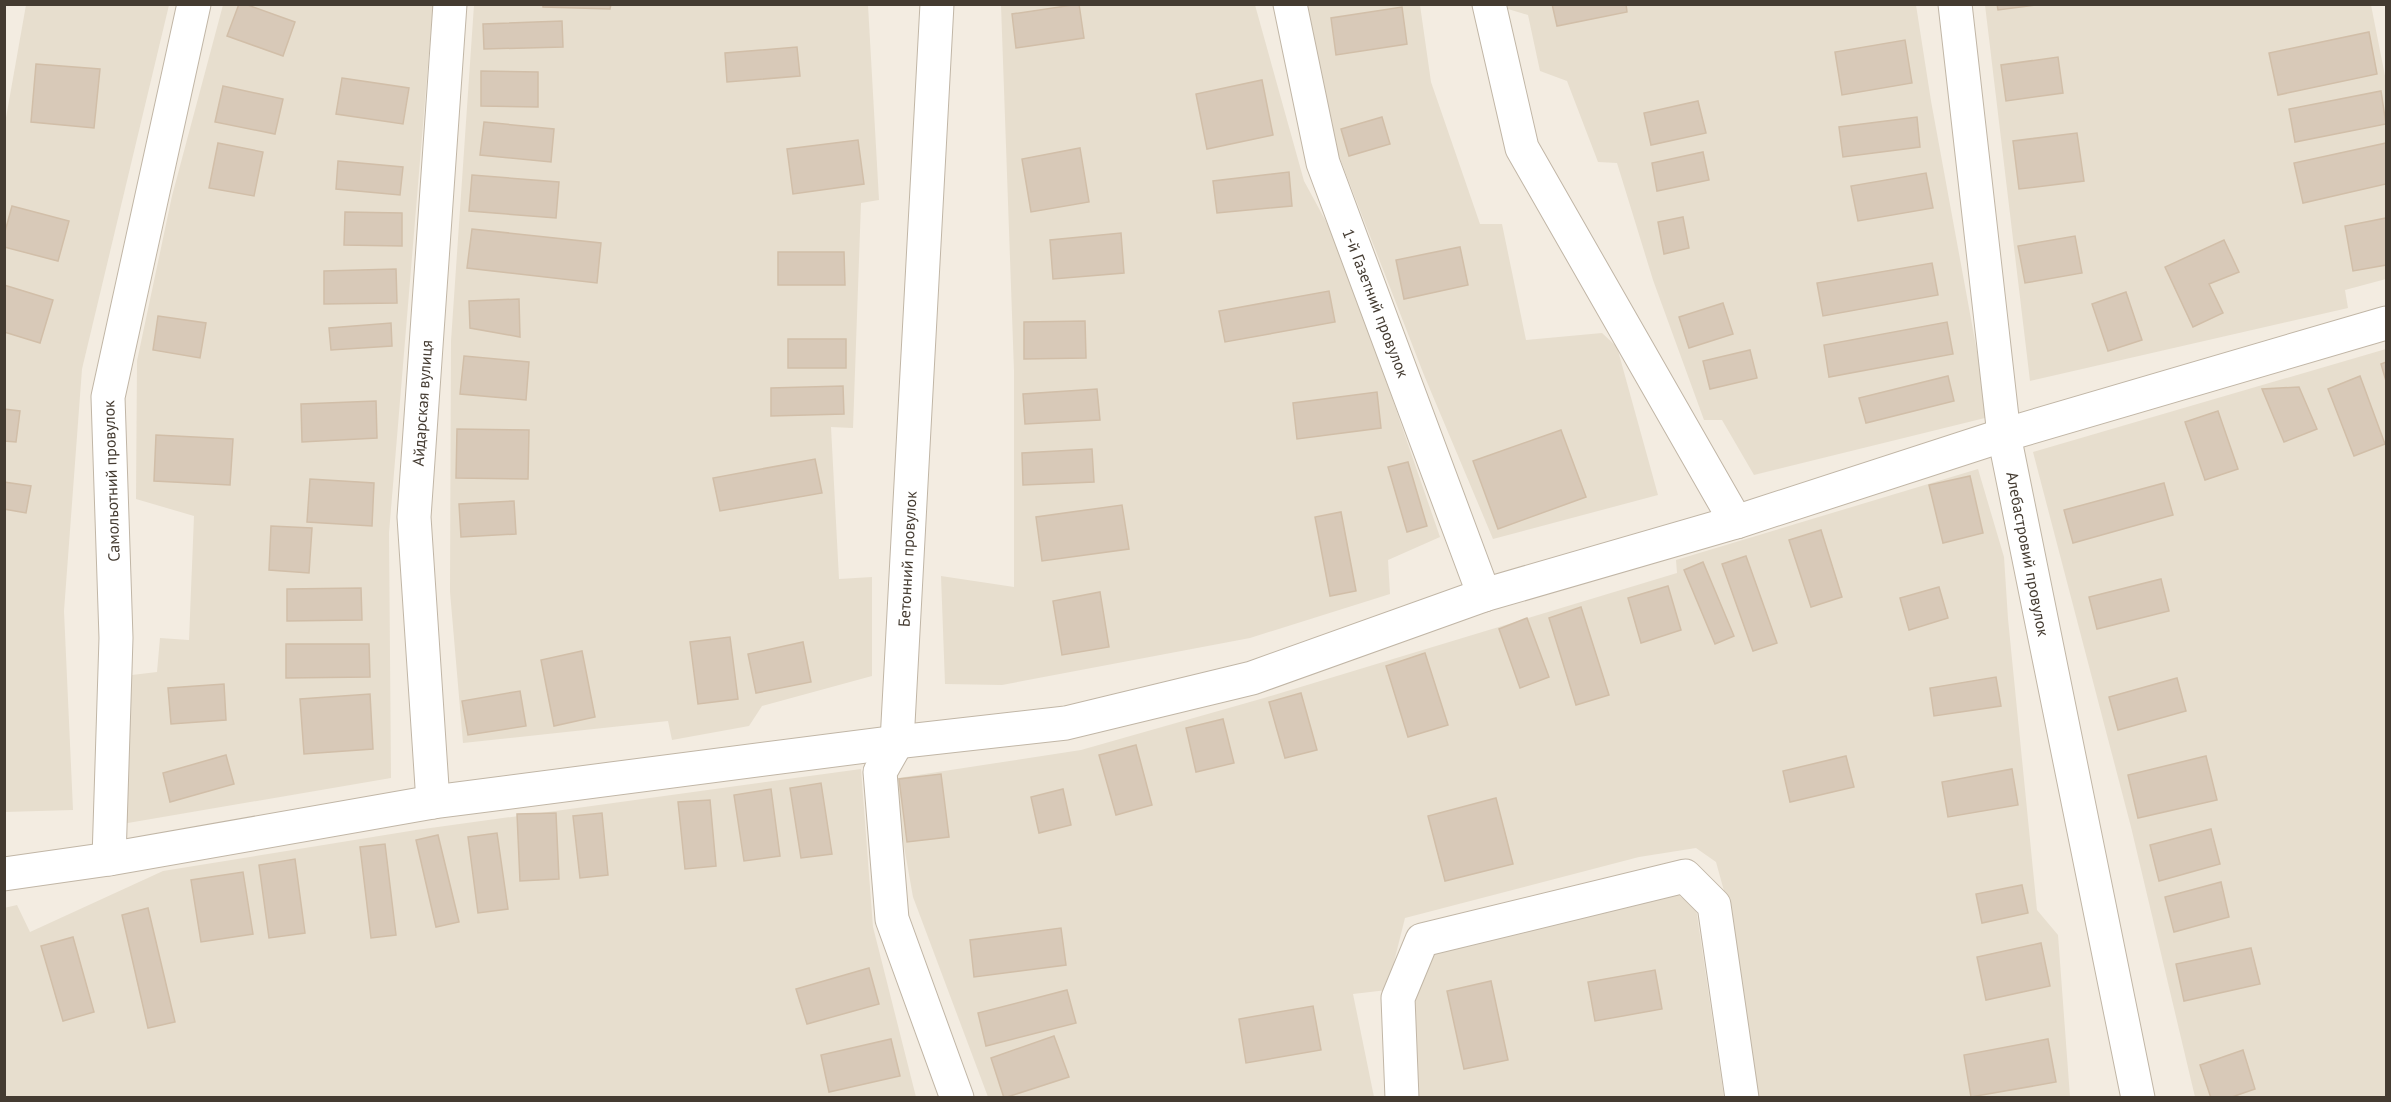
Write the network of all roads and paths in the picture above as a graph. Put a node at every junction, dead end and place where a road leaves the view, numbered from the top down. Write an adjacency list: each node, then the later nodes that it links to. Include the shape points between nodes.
1 (194, 4): 13 (street, Самольотний провулок, via 108,397 116,638)
2 (450, 4): 12 (street, Айдарская вулиця, via 414,517)
3 (937, 4): 11 (street, Бетонний провулок)
4 (1290, 4): 10 (street, 1-й Газетний провулок, via 1323,163)
5 (1489, 4): 9 (street, via 1522,148)
6 (1955, 4): 8 (street, Алебастровий провулок)
7 (2386, 323): 8 (street)
8 (2004, 435): 9 (street); 18 (street, Алебастровий провулок)
9 (1736, 522): 10 (street)
10 (1484, 595): 11 (street, via 1252,678 1066,723)
11 (897, 742): 12 (street); 15 (street, Бетонний провулок, via 880,772 892,918)
12 (433, 802): 13 (street)
13 (109, 859): 14 (street)
14 (4, 874)
15 (957, 1098)
16 (1402, 1098): 17 (street, via 1398,998 1422,940 1685,876 1714,905)
17 (1742, 1098)
18 (2138, 1098)

